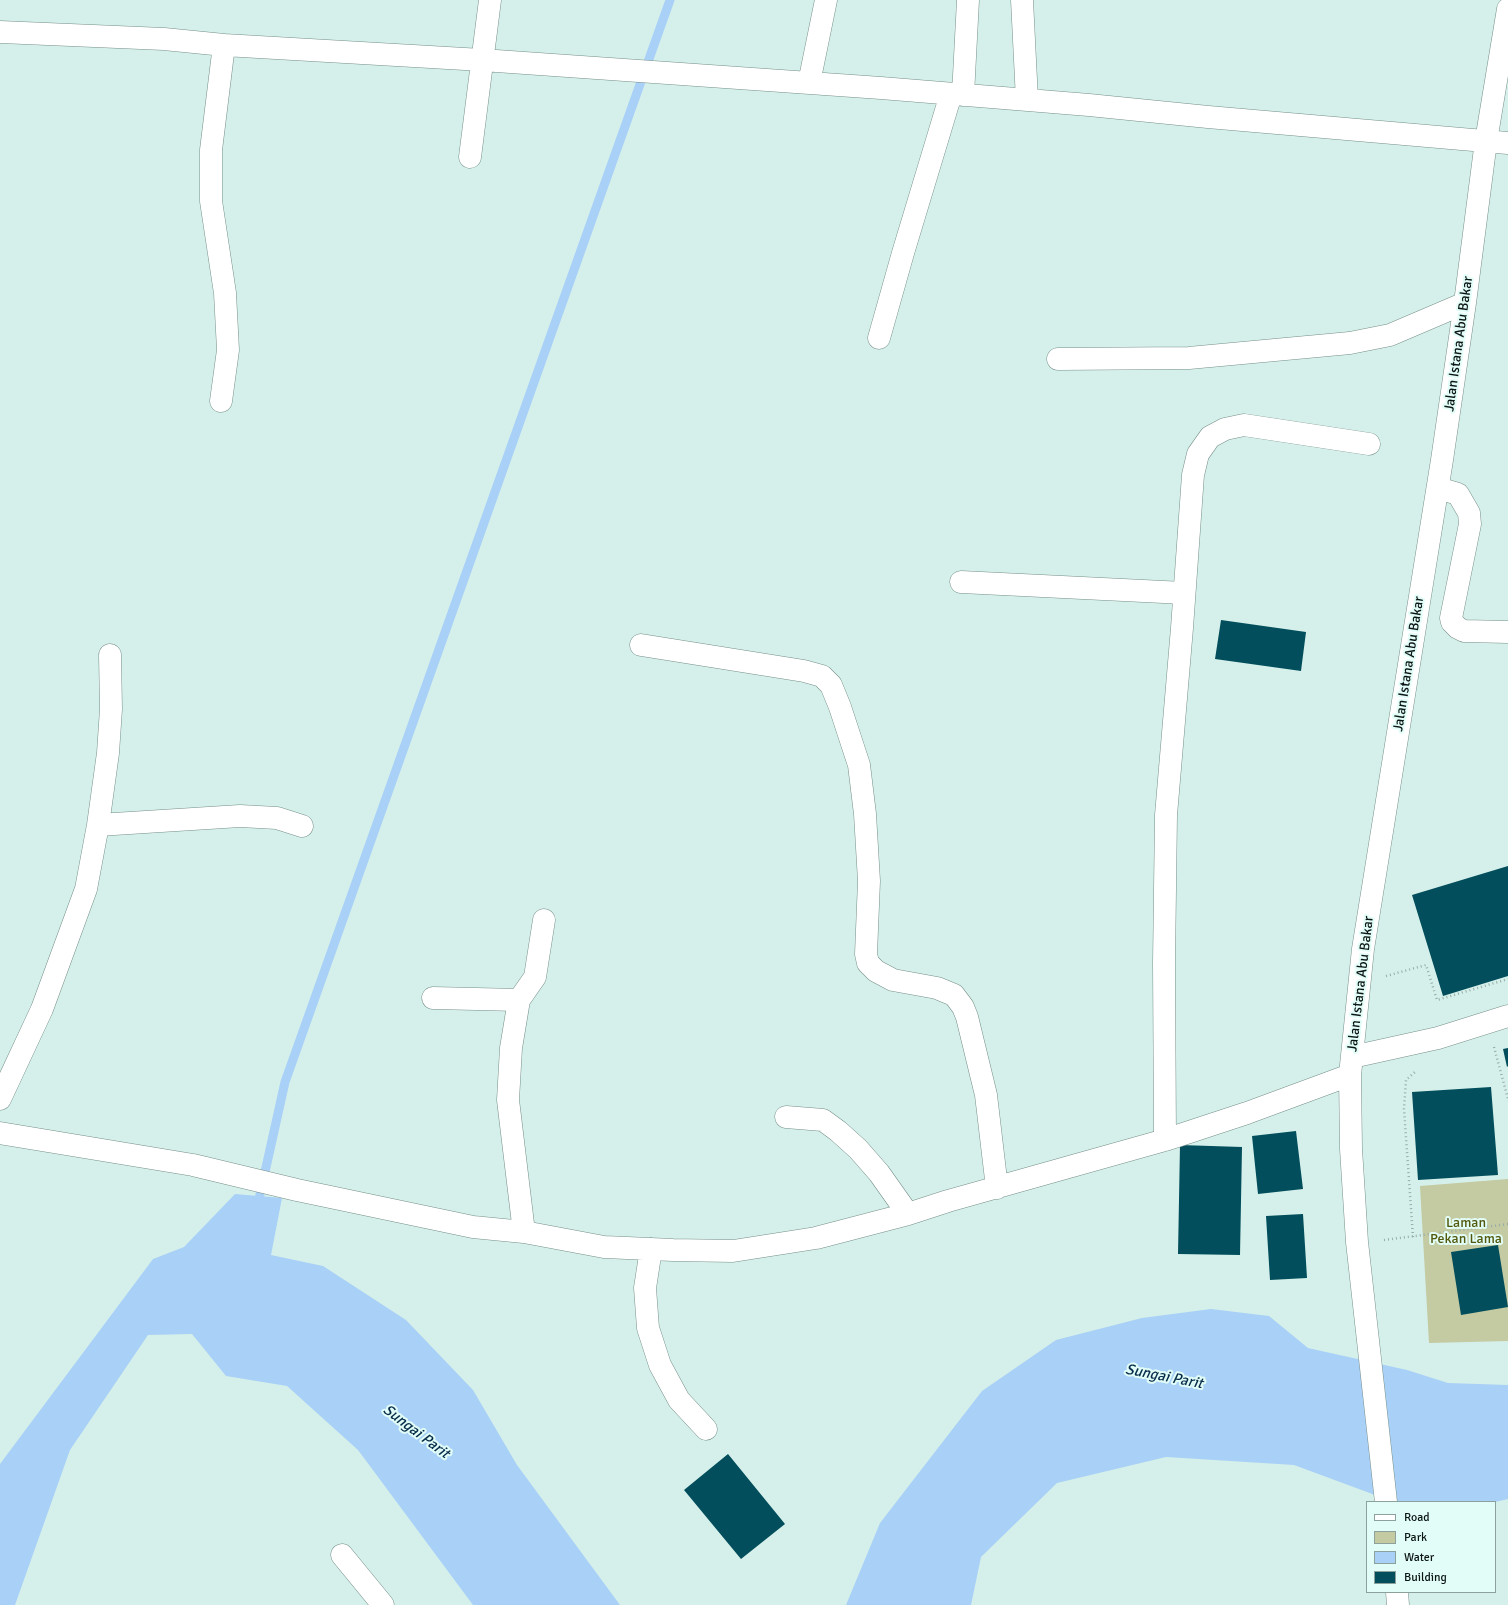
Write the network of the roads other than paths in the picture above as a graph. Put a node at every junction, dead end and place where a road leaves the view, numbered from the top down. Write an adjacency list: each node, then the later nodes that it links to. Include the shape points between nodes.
1 (490, 0): 8 (street)
2 (826, 0): 9 (street)
3 (968, 0): 10 (street)
4 (1022, 0): 11 (street)
5 (1508, 9): 12 (street, Jalan Istana Abu Bakar)
6 (0, 32): 7 (street, via 164,39)
7 (224, 45): 8 (street); 18 (street, via 211,150 211,201 225,293 228,350)
8 (482, 60): 9 (street); 14 (street)
9 (809, 83): 10 (street)
10 (957, 95): 11 (street); 16 (street, via 903,253)
11 (1027, 100): 12 (street)
12 (1486, 141): 13 (street); 15 (street, Jalan Istana Abu Bakar)
13 (1508, 143)
14 (470, 157)
15 (1465, 303): 17 (street, via 1390,335 1350,343 1189,358); 20 (street, Jalan Istana Abu Bakar)
16 (879, 338)
17 (1058, 359)
18 (221, 401)
19 (1369, 444): 22 (street, via 1244,425 1225,429 1210,437 1198,454 1193,474)
20 (1438, 488): 23 (street, via 1458,494 1468,513 1470,524 1452,622 1464,631); 32 (street, Jalan Istana Abu Bakar, via 1364,942)
21 (960, 582): 22 (street)
22 (1184, 593): 36 (street, via 1166,816)
23 (1508, 632)
24 (641, 645): 37 (street, via 804,671 822,676 831,685 859,765 869,880 866,954 868,963 876,971 893,980 937,988 954,996 963,1007 986,1095)
25 (110, 655): 26 (street, via 111,710)
26 (98, 825): 27 (street, via 240,816 277,818); 33 (street, via 86,889 68,940 42,1009)
27 (302, 826)
28 (544, 920): 30 (street, via 535,978)
29 (433, 998): 30 (street)
30 (519, 1000): 39 (street, via 511,1048 508,1100)
31 (1508, 1016): 32 (street)
32 (1351, 1066): 36 (street, via 1247,1113); 42 (street, Jalan Istana Abu Bakar, via 1351,1149 1357,1242)
33 (0, 1099)
34 (786, 1118): 38 (street, via 823,1120 838,1131 858,1149)
35 (0, 1133): 39 (street, via 193,1165 473,1227)
36 (1164, 1140): 37 (street)
37 (997, 1188): 38 (street)
38 (908, 1214): 40 (street, via 816,1238 733,1251)
39 (524, 1232): 40 (street, via 604,1247)
40 (651, 1249): 41 (street, via 645,1288 650,1335 660,1365 680,1400)
41 (706, 1429)
42 (1386, 1501)
43 (342, 1555): 45 (street)
44 (1396, 1593): 46 (street)
45 (383, 1605)
46 (1398, 1605)

